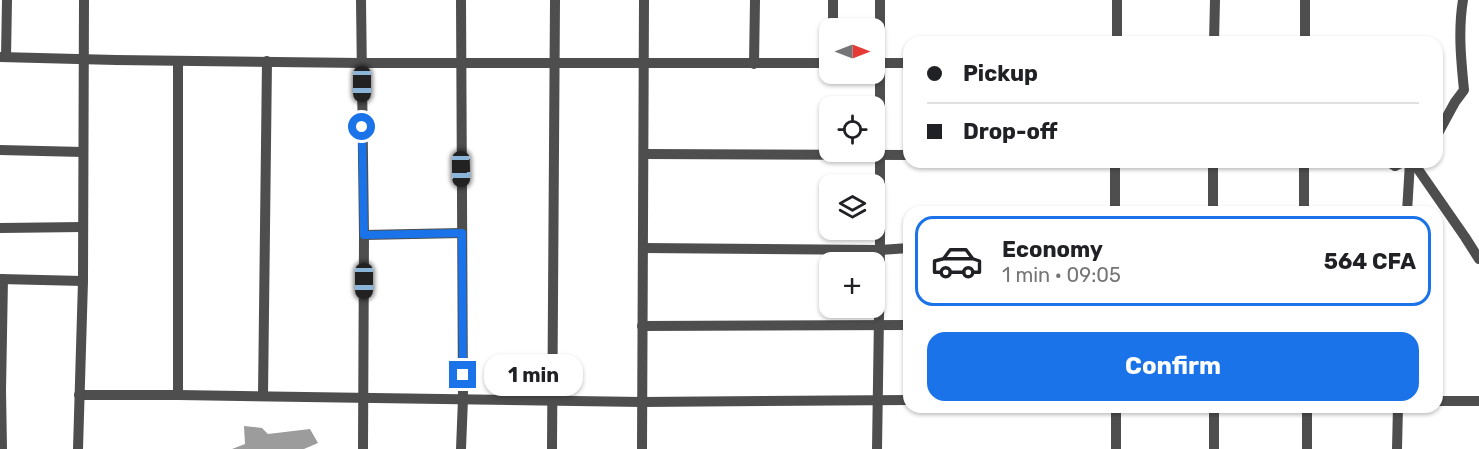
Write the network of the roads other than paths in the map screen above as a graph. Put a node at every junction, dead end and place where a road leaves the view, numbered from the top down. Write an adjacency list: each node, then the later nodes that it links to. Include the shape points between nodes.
1 (7, 0): 19 (street)
2 (84, 0): 20 (street)
3 (362, 0): 24 (street)
4 (461, 0): 25 (street)
5 (555, 0): 23 (street)
6 (644, 0): 26 (street)
7 (755, 0): 30 (street)
8 (833, 0): 14 (street)
9 (880, 0): 15 (street)
10 (1117, 0): 16 (street)
11 (1215, 0): 17 (street)
12 (1305, 0): 18 (street)
13 (1462, 0): 31 (street, via 1460,55 1464,90)
14 (833, 18)
15 (879, 18)
16 (1117, 36)
17 (1214, 36)
18 (1305, 36)
19 (3, 57): 20 (street)
20 (83, 58): 21 (street); 33 (street)
21 (178, 61): 22 (street); 62 (street)
22 (267, 61): 24 (street); 63 (street)
23 (555, 62): 25 (street); 26 (street); 70 (street)
24 (362, 63): 25 (street); 51 (street)
25 (460, 63): 50 (street)
26 (644, 63): 30 (street); 34 (street)
27 (819, 63): 30 (street)
28 (885, 63): 29 (street)
29 (903, 63)
30 (754, 64)
31 (1443, 124)
32 (0, 150): 33 (street)
33 (83, 152): 48 (street)
34 (644, 154): 35 (street); 52 (street)
35 (819, 155)
36 (885, 155): 37 (street)
37 (903, 155)
38 (880, 162): 54 (street)
39 (1115, 168): 44 (street)
40 (1213, 168): 45 (street)
41 (1304, 168): 46 (street)
42 (1411, 168): 47 (street)
43 (1416, 168): 55 (street)
44 (1115, 206)
45 (1213, 206)
46 (1304, 206)
47 (1408, 206)
48 (83, 227): 49 (street); 57 (street)
49 (0, 228)
50 (462, 233): 51 (street); 65 (street)
51 (364, 235): 64 (street)
52 (643, 248): 54 (street); 60 (street)
53 (903, 248): 54 (street)
54 (880, 250): 58 (street)
55 (1479, 259)
56 (1, 279): 57 (street); 76 (street)
57 (83, 281): 61 (street)
58 (878, 325): 59 (street); 60 (street); 66 (street)
59 (903, 325)
60 (642, 326): 71 (street)
61 (79, 395): 62 (street); 77 (street)
62 (178, 395): 63 (street)
63 (263, 396): 64 (street)
64 (364, 398): 65 (street); 78 (street)
65 (463, 399): 70 (street); 79 (street)
66 (877, 399): 67 (street); 71 (street); 82 (street)
67 (903, 400)
68 (1443, 401): 69 (street)
69 (1479, 401)
70 (552, 402): 71 (street); 80 (street)
71 (642, 402): 81 (street)
72 (1116, 413): 83 (street)
73 (1214, 413): 84 (street)
74 (1306, 413): 85 (street)
75 (1398, 413): 86 (street)
76 (2, 449)
77 (78, 449)
78 (363, 449)
79 (461, 449)
80 (552, 449)
81 (642, 449)
82 (877, 449)
83 (1116, 449)
84 (1214, 449)
85 (1307, 449)
86 (1397, 449)

